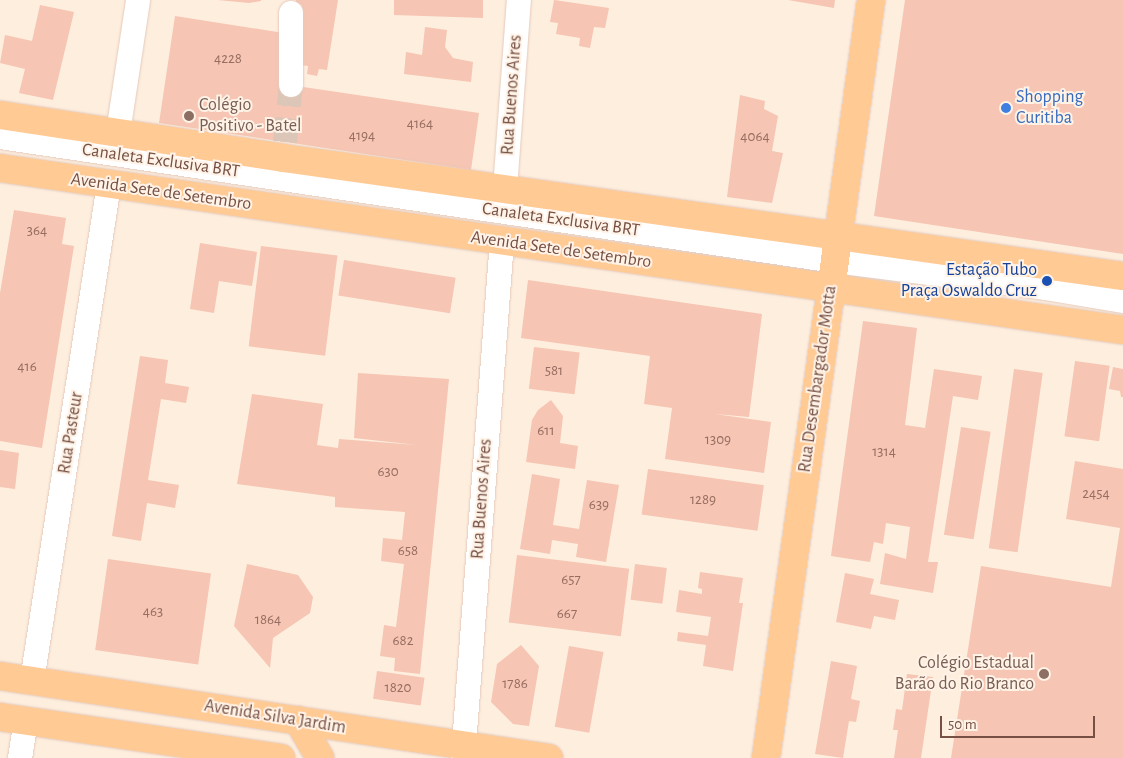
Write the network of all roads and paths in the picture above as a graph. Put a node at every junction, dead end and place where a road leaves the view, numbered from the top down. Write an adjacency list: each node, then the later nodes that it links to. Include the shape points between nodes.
1 (138, 0): 7 (street)
2 (519, 0): 11 (street, Rua Buenos Aires)
3 (871, 0): 13 (main road, Rua Desembargador Motta)
4 (291, 13): 5 (street)
5 (291, 85)
6 (0, 115): 7 (main road)
7 (118, 133): 11 (main road, via 284,150)
8 (0, 137): 13 (street, Canaleta Exclusiva BRT)
9 (0, 168): 10 (main road, Avenida Sete de Setembro)
10 (109, 184): 12 (main road, Avenida Sete de Setembro); 19 (street, Rua Pasteur)
11 (505, 189): 13 (main road)
12 (502, 241): 15 (main road, Avenida Sete de Setembro); 22 (street, Rua Buenos Aires)
13 (836, 248): 14 (main road); 15 (main road, Rua Desembargador Motta); 16 (street, Canaleta Exclusiva BRT)
14 (1123, 276)
15 (831, 289): 17 (main road, Avenida Sete de Setembro); 27 (main road, Rua Desembargador Motta)
16 (1123, 301)
17 (1123, 330)
18 (0, 676): 19 (main road, Avenida Silva Jardim)
19 (32, 681): 21 (main road, Avenida Silva Jardim)
20 (13, 718): 23 (street); 24 (main road)
21 (298, 720): 22 (main road, Avenida Silva Jardim); 25 (main road)
22 (464, 752): 26 (main road, Avenida Silva Jardim)
23 (20, 758)
24 (281, 758)
25 (320, 758)
26 (549, 758)
27 (766, 758)

